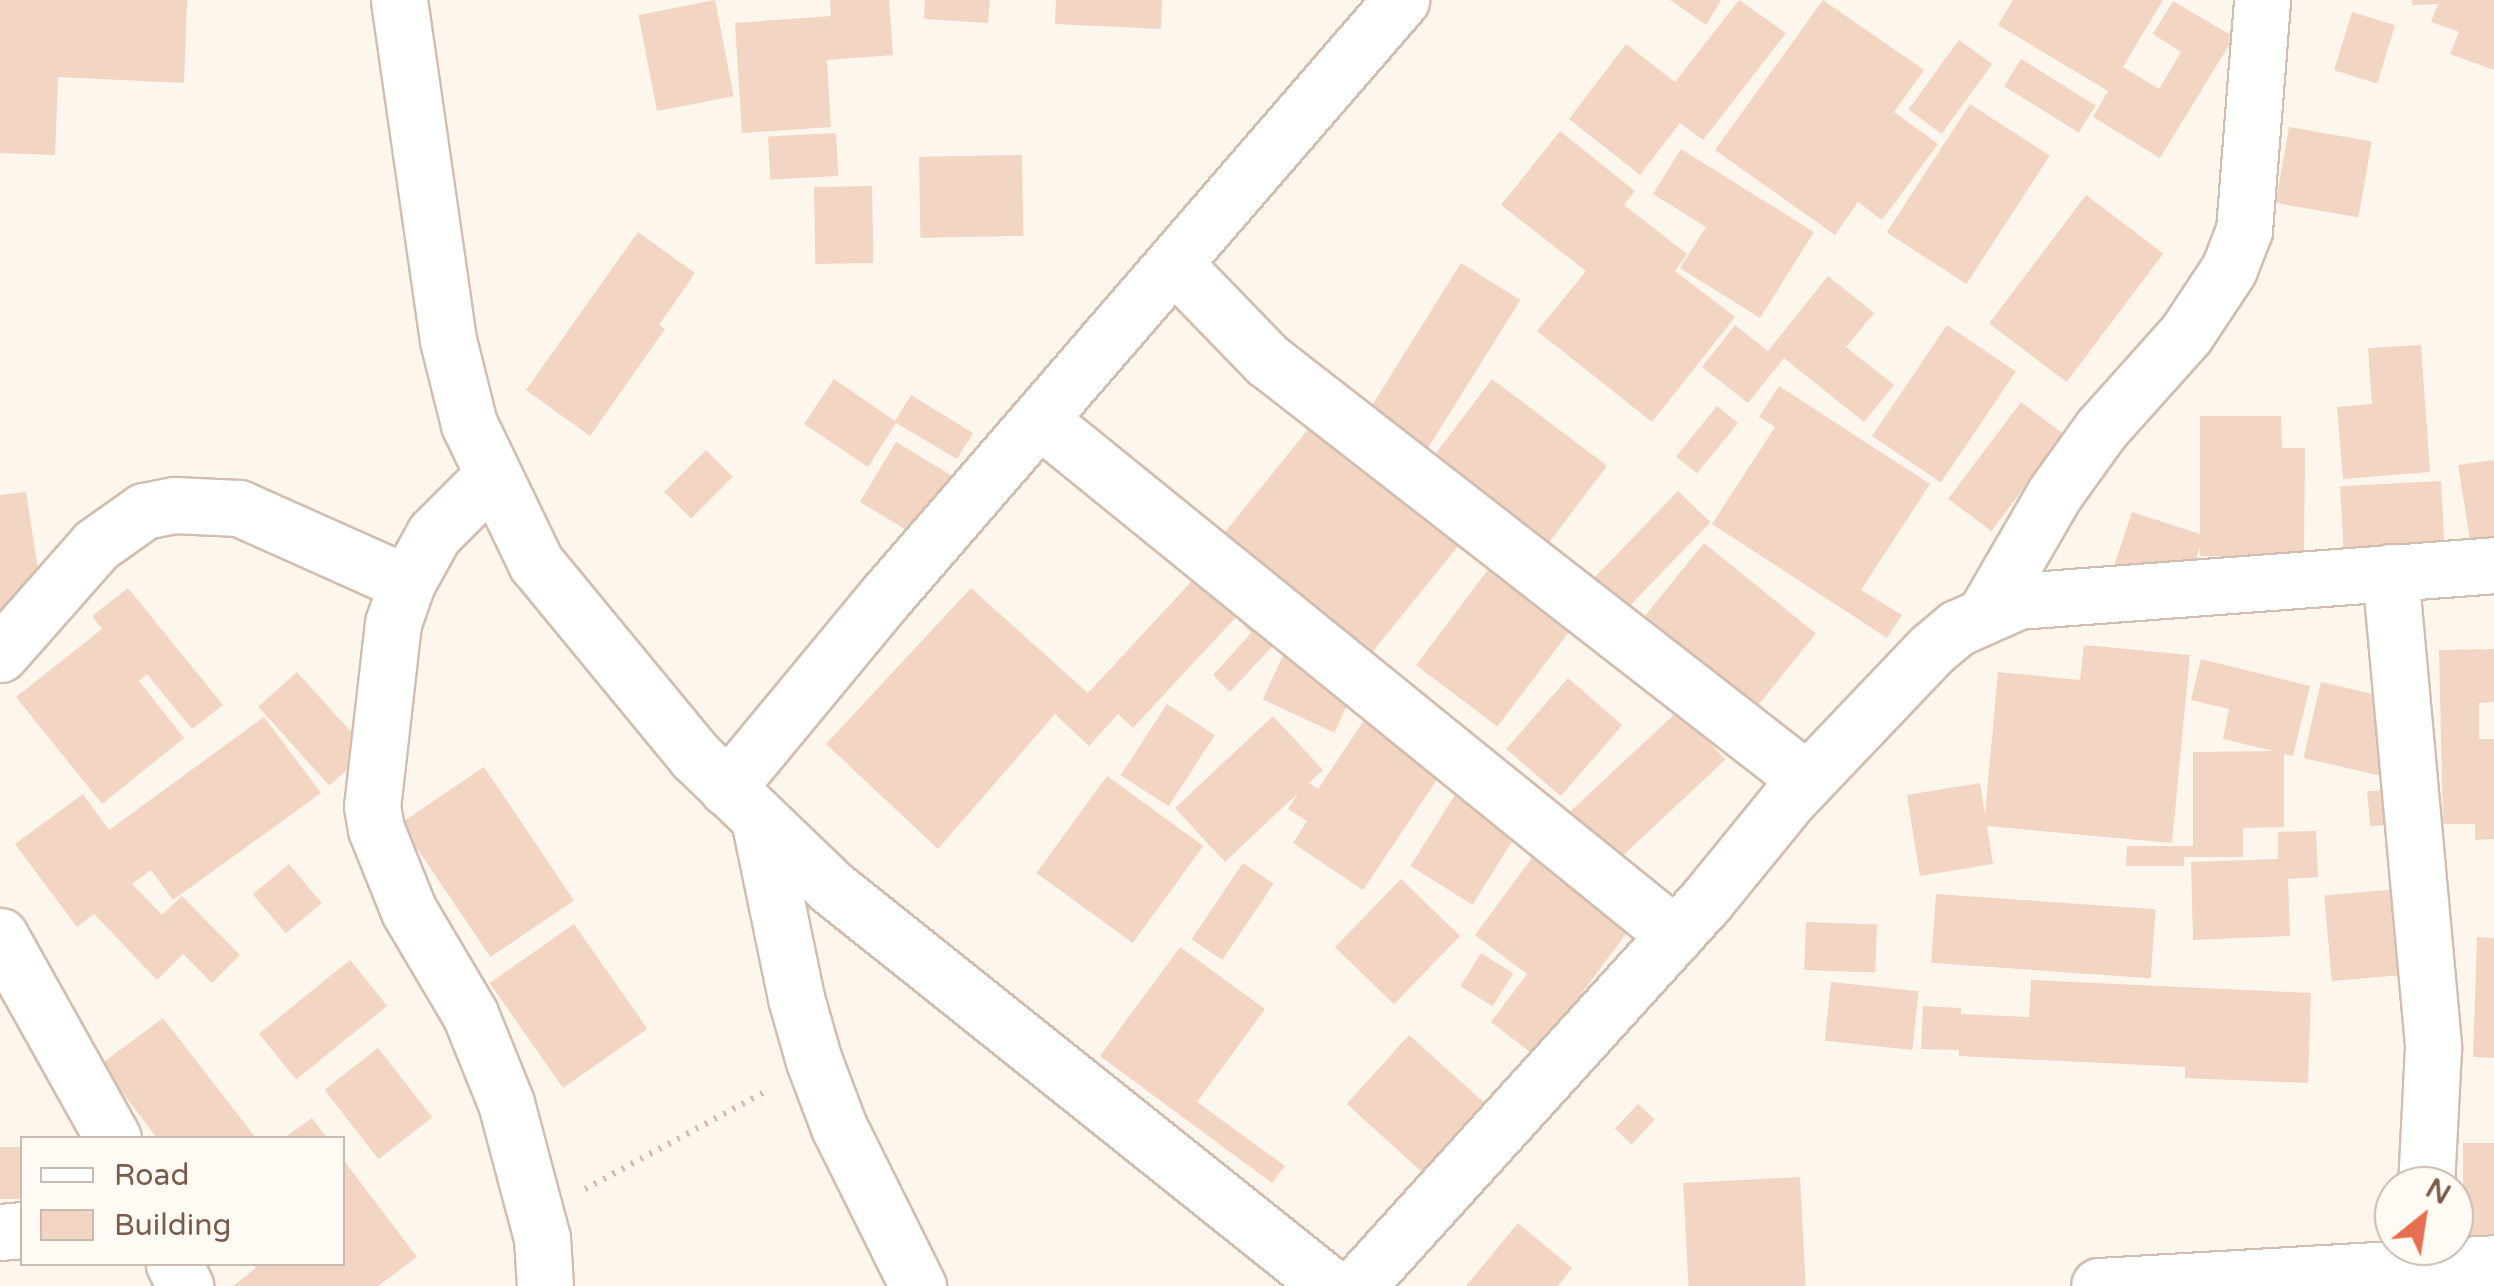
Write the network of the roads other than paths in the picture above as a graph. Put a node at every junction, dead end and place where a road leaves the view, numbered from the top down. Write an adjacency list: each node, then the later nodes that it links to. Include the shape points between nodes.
1 (399, 0): 6 (street, via 448,340 469,424)
2 (1402, 0): 4 (street)
3 (2262, 0): 10 (street, via 2244,230 2229,269 2186,334 2101,428)
4 (1176, 266): 5 (street); 12 (street, via 1282,372)
5 (1040, 420): 13 (street); 14 (street)
6 (492, 476): 9 (street, via 434,534); 13 (street, via 536,562 673,730)
7 (2494, 566): 8 (street)
8 (2390, 572): 10 (street, via 2061,596); 17 (street, via 2433,1048)
9 (407, 582): 11 (street, via 239,508 174,505 144,511 96,545); 19 (street, via 393,623 380,712 372,784 376,829 410,911 470,1014 506,1103 535,1214)
10 (1986, 612): 12 (street, via 1932,649)
11 (0, 654)
12 (1807, 780): 14 (street)
13 (743, 803): 20 (street, via 814,1061); 21 (street, via 918,959)
14 (1676, 935): 22 (street)
15 (0, 936): 16 (street)
16 (112, 1136)
17 (2427, 1166)
18 (2374, 1259): 23 (street)
19 (545, 1286)
20 (918, 1286)
21 (1330, 1286)
22 (1357, 1286)
23 (2098, 1286)

